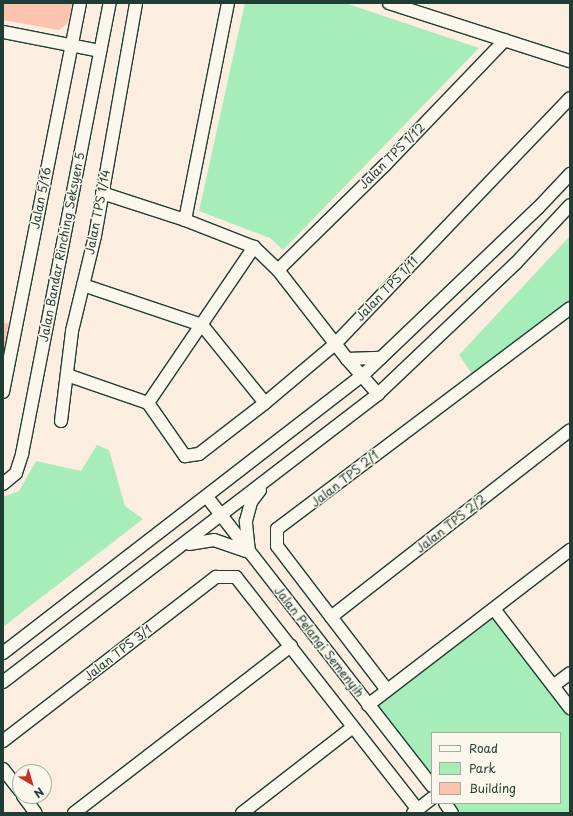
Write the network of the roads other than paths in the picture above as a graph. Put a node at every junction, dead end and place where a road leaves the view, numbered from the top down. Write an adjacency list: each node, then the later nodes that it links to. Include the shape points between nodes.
1 (80, 3): 8 (street, Jalan 5/16)
2 (110, 3): 9 (street, Jalan Bandar Rinching Seksyen 5)
3 (136, 3): 13 (street, Jalan TPS 1/14)
4 (228, 3): 15 (street)
5 (389, 3): 7 (street)
6 (3, 32): 8 (street)
7 (504, 40): 10 (street); 17 (street, Jalan TPS 1/12, via 385,165)
8 (72, 45): 9 (street); 27 (street, Jalan 5/16)
9 (100, 51): 34 (street, Jalan Bandar Rinching Seksyen 5, via 22,454 16,473)
10 (570, 61)
11 (570, 98): 21 (street, Jalan TPS 1/11)
12 (570, 174): 22 (street, via 538,208)
13 (102, 193): 15 (street); 18 (street, Jalan TPS 1/14)
14 (570, 205): 28 (street, via 516,263)
15 (185, 220): 16 (street)
16 (254, 247): 17 (street); 20 (street)
17 (278, 270): 21 (street)
18 (83, 285): 20 (street); 24 (street, Jalan TPS 1/14, via 72,331)
19 (570, 308): 41 (street, Jalan TPS 2/1, via 277,529 277,546)
20 (202, 325): 29 (street); 30 (street)
21 (334, 344): 23 (street); 30 (street, Jalan TPS 1/11)
22 (381, 358): 23 (street); 25 (street)
23 (347, 359): 25 (street); 26 (street)
24 (67, 375): 29 (street); 31 (street, Jalan TPS 1/14)
25 (362, 376): 26 (street); 28 (street)
26 (349, 386): 35 (street)
27 (3, 392)
28 (378, 394): 33 (street)
29 (148, 403): 30 (street, Jalan TPS 1/11, via 185,456 198,454)
30 (266, 403)
31 (61, 421)
32 (570, 430): 41 (street, Jalan TPS 2/2)
33 (271, 477): 36 (street); 39 (street, via 251,502 246,521)
34 (3, 484)
35 (207, 497): 36 (street, Jalan Pelangi Semenyih); 43 (street)
36 (221, 517): 37 (street); 39 (street, Jalan Pelangi Semenyih)
37 (183, 545): 39 (street, via 214,540); 45 (street)
38 (570, 550): 40 (street)
39 (249, 552): 48 (street, Jalan Pelangi Semenyih)
40 (494, 609): 46 (street); 47 (street)
41 (330, 617): 47 (street, Jalan TPS 2/1)
42 (291, 646): 50 (street); 51 (street, Jalan TPS 3/1, via 236,578 216,577); 60 (street)
43 (3, 654)
44 (570, 672): 46 (street)
45 (3, 682)
46 (553, 686): 49 (street)
47 (387, 690): 48 (street)
48 (368, 705): 54 (street, Jalan Pelangi Semenyih)
49 (570, 708)
50 (353, 727): 58 (street); 61 (street)
51 (3, 741)
52 (3, 769): 53 (street)
53 (12, 781)
54 (431, 785)
55 (431, 799): 58 (street)
56 (29, 804): 59 (street)
57 (446, 804): 62 (street)
58 (415, 811)
59 (36, 813)
60 (74, 813)
61 (242, 813)
62 (452, 813)

